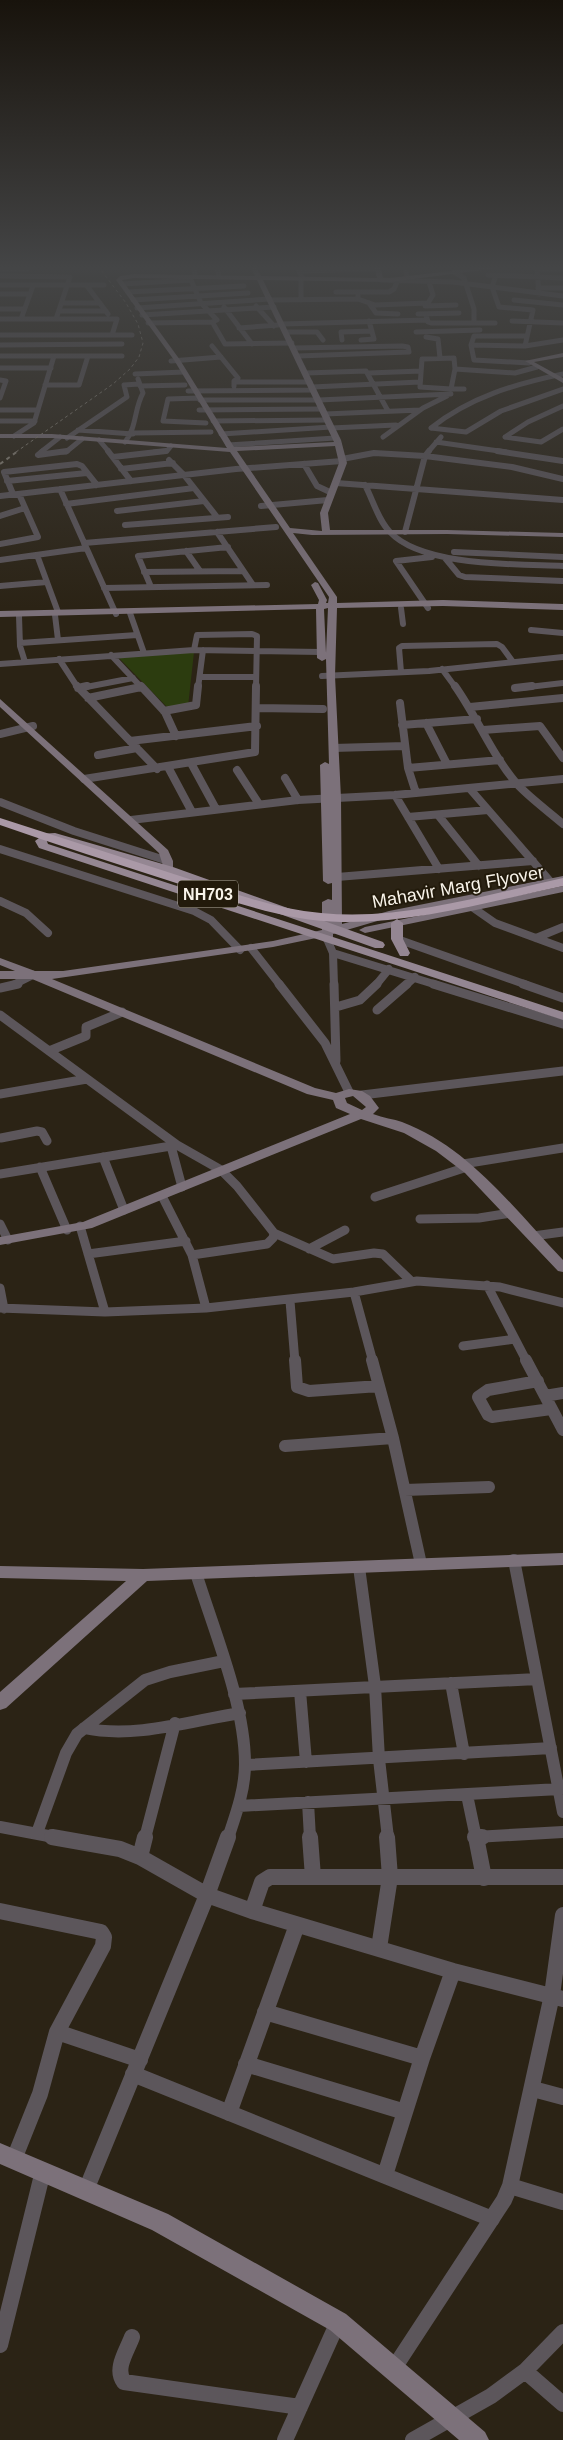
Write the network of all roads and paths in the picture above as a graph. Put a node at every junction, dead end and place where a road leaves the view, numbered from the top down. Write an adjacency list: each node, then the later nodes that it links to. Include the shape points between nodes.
1 (0, 380): 19 (street, via 6,380)
2 (47, 380): 14 (street)
3 (81, 380): 14 (street, via 79,385)
4 (143, 380): 11 (street)
5 (185, 380): 23 (street)
6 (236, 380): 12 (street)
7 (309, 380): 15 (street)
8 (372, 380): 16 (street)
9 (453, 380): 20 (street)
10 (541, 380): 43 (street, via 495,393 455,412 431,428)
11 (138, 381): 23 (street); 42 (street, via 124,385 127,397); 45 (street, via 143,393 137,403)
12 (234, 382): 15 (street); 22 (street)
13 (420, 382): 16 (street); 20 (street, via 421,387)
14 (45, 385): 30 (street)
15 (312, 386): 16 (street); 22 (street); 27 (street)
16 (374, 386): 18 (street); 24 (street)
17 (471, 386): 20 (street)
18 (398, 387)
19 (1, 389): 25 (street)
20 (452, 389): 24 (street); 33 (street)
21 (563, 389): 43 (street, via 501,411 466,432)
22 (235, 391): 23 (street)
23 (193, 394): 26 (street); 31 (street); 38 (street, via 168,399 163,422)
24 (381, 397): 27 (street); 34 (street)
25 (0, 398)
26 (246, 400): 27 (street); 32 (street)
27 (319, 400): 35 (street)
28 (563, 406): 53 (street, via 505,437)
29 (0, 410): 30 (street)
30 (38, 410): 37 (street)
31 (203, 410): 32 (street); 38 (street)
32 (246, 410): 35 (street)
33 (420, 410): 34 (street); 39 (street)
34 (388, 411): 35 (street)
35 (325, 414): 38 (street); 40 (street)
36 (0, 421): 37 (street)
37 (35, 421): 48 (street)
38 (209, 422): 44 (street); 46 (street)
39 (396, 425): 40 (street); 49 (street)
40 (331, 428): 46 (street); 54 (street)
41 (563, 429): 53 (street, via 541,442)
42 (78, 430): 45 (street); 50 (street)
43 (446, 431): 56 (street)
44 (211, 432): 45 (street); 58 (street)
45 (133, 434): 55 (street)
46 (221, 434): 58 (street)
47 (0, 436): 48 (street)
48 (14, 436): 50 (street)
49 (383, 437)
50 (64, 438): 51 (street); 51 (street, via 38,455 66,452)
51 (82, 439): 52 (street)
52 (99, 440): 55 (street); 61 (street)
53 (524, 440): 59 (street)
54 (337, 441): 58 (street); 62 (street)
55 (125, 442): 57 (street)
56 (436, 442): 59 (street); 60 (street)
57 (171, 446): 58 (street); 61 (street, via 162,452)
58 (228, 448): 66 (street)
59 (512, 452): 63 (street); 65 (street)
60 (425, 456): 62 (street, via 374,453); 65 (street); 78 (street)
61 (113, 457): 67 (street)
62 (342, 460): 64 (street); 73 (street)
63 (563, 461)
64 (304, 464): 66 (street); 82 (street, via 317,486)
65 (499, 465): 70 (street)
66 (240, 468): 69 (street); 88 (street)
67 (121, 469): 69 (street, via 171,462); 72 (street)
68 (87, 473): 71 (street); 71 (street, via 82,466 72,464 7,471 3,473); 74 (street)
69 (184, 475): 72 (street); 76 (street)
70 (563, 479)
71 (7, 481): 80 (street)
72 (131, 481): 74 (street)
73 (336, 483): 75 (street); 82 (street)
74 (97, 485): 77 (street)
75 (365, 485): 78 (street); 97 (street)
76 (194, 488): 83 (street); 86 (street)
77 (60, 489): 80 (street); 87 (street)
78 (415, 489): 79 (street); 98 (street)
79 (472, 493): 84 (street, via 469,499); 85 (street)
80 (16, 494): 81 (street); 89 (street)
81 (0, 496)
82 (330, 496): 88 (street); 99 (street, via 324,519)
83 (111, 498): 87 (street); 90 (street)
84 (458, 499)
85 (563, 500)
86 (204, 501): 90 (street); 93 (street)
87 (66, 504): 104 (street)
88 (265, 505): 95 (street); 100 (street)
89 (25, 508): 91 (street); 103 (street, via 38,537)
90 (117, 511): 94 (street)
91 (0, 516)
92 (228, 516): 93 (street)
93 (217, 518): 94 (street)
94 (125, 525): 102 (street)
95 (276, 527): 96 (street); 125 (street)
96 (218, 532): 102 (street); 105 (street)
97 (390, 532): 98 (street); 99 (street); 107 (street, via 404,544)
98 (405, 532): 101 (street)
99 (326, 533): 100 (street)
100 (289, 534): 125 (street, via 333,597)
101 (563, 534)
102 (132, 539): 104 (street)
103 (0, 544)
104 (85, 546): 108 (street); 123 (street)
105 (228, 547): 106 (street); 115 (street)
106 (186, 551): 114 (street); 116 (street, via 138,556)
107 (425, 553): 109 (street); 110 (street)
108 (37, 555): 112 (street); 118 (street)
109 (437, 556): 111 (street); 124 (street, via 396,561)
110 (563, 557)
111 (445, 558): 113 (street); 117 (street, via 459,575 465,577)
112 (0, 560)
113 (563, 566)
114 (200, 571): 115 (street); 116 (street)
115 (243, 571): 119 (street)
116 (144, 572): 122 (street)
117 (563, 581)
118 (47, 582): 121 (street); 130 (street)
119 (253, 585): 120 (street); 122 (street)
120 (267, 585)
121 (0, 586)
122 (151, 587): 123 (street)
123 (104, 588): 128 (street)
124 (426, 606): 125 (street); 126 (street, via 496,604); 127 (street); 129 (street)
125 (327, 607): 127 (street); 128 (street); 131 (street); 143 (street); 153 (street)
126 (563, 607)
127 (401, 608): 134 (street)
128 (115, 612): 130 (street); 131 (street)
129 (563, 612)
130 (57, 613): 132 (street); 133 (street); 138 (street)
131 (130, 613): 137 (street)
132 (0, 615): 133 (street)
133 (19, 616): 139 (street)
134 (403, 624)
135 (531, 630): 136 (street)
136 (563, 633)
137 (137, 634): 138 (street); 144 (street)
138 (58, 640): 139 (street)
139 (20, 643): 148 (street)
140 (194, 650): 141 (street); 142 (street, via 194,637 197,635 252,634 257,636); 144 (street)
141 (203, 650): 142 (street); 154 (street)
142 (257, 651): 143 (street); 156 (street)
143 (322, 652): 153 (street)
144 (144, 653): 145 (street)
145 (111, 655): 147 (street); 155 (street)
146 (563, 657): 149 (street)
147 (59, 659): 148 (street); 159 (street)
148 (25, 662): 150 (street)
149 (513, 662): 151 (street); 152 (street, via 497,644 402,646 399,648)
150 (0, 664)
151 (442, 670): 152 (street); 166 (street)
152 (401, 672): 153 (street)
153 (326, 676): 168 (street); 181 (street)
154 (200, 677): 156 (street); 169 (street, via 196,705)
155 (133, 678): 158 (street); 159 (street)
156 (256, 678): 167 (street)
157 (563, 683): 160 (street)
158 (141, 687): 162 (street); 169 (street)
159 (78, 688): 162 (street)
160 (515, 688)
161 (0, 694): 174 (street)
162 (88, 698): 178 (street)
163 (563, 698): 166 (street)
164 (0, 702): 174 (street)
165 (400, 704): 172 (street)
166 (470, 707): 170 (street)
167 (256, 708): 168 (street); 173 (street)
168 (323, 709): 198 (street)
169 (164, 711): 177 (street)
170 (477, 719): 171 (street); 175 (street)
171 (426, 723): 172 (street); 186 (street)
172 (402, 725): 179 (street)
173 (257, 726): 177 (street); 185 (street, via 255,752)
174 (30, 727): 176 (street); 192 (street)
175 (482, 730): 183 (street, via 540,726); 184 (street)
176 (0, 734)
177 (176, 736): 178 (street)
178 (130, 741): 180 (street)
179 (405, 746): 181 (street); 188 (street)
180 (137, 748): 182 (street); 189 (street)
181 (333, 748): 199 (street)
182 (98, 755)
183 (563, 758)
184 (500, 760): 186 (street); 194 (street)
185 (191, 764): 187 (street); 203 (street)
186 (447, 764): 188 (street)
187 (168, 767): 189 (street); 205 (street)
188 (408, 768): 196 (street)
189 (157, 769): 192 (street)
190 (238, 770): 202 (street)
191 (285, 778): 200 (street)
192 (87, 779): 207 (street, via 116,810)
193 (563, 779): 194 (street)
194 (517, 784): 195 (street); 210 (street)
195 (470, 788): 196 (street); 204 (street)
196 (416, 793): 197 (street)
197 (395, 795): 199 (street); 208 (street)
198 (326, 798): 199 (street); 200 (street); 228 (street)
199 (336, 798): 219 (street)
200 (298, 800): 202 (street)
201 (0, 802): 216 (street)
202 (259, 804): 203 (street)
203 (216, 809): 205 (street)
204 (488, 810): 206 (street); 215 (street)
205 (192, 812): 207 (street)
206 (438, 814): 208 (street); 217 (street)
207 (129, 818): 216 (street, via 164,852)
208 (408, 818): 218 (street)
209 (0, 821): 212 (highway, NH703)
210 (563, 824)
211 (0, 827): 212 (highway, NH703)
212 (42, 838): 213 (highway, Mahavir Marg Flyover / NH703); 216 (main road, via 55,836); 226 (main road, via 43,846)
213 (56, 844): 220 (highway, Mahavir Marg Flyover / NH703, via 263,906 330,917 402,914); 223 (highway, Mahavir Marg Flyover / NH703)
214 (0, 848): 234 (street, via 194,911)
215 (533, 862): 217 (street); 220 (street)
216 (168, 865): 228 (main road)
217 (479, 866): 218 (street)
218 (440, 869): 219 (street)
219 (337, 877): 228 (street)
220 (559, 881): 228 (street, via 390,914)
221 (563, 887): 223 (highway, Mahavir Marg Flyover / NH703, via 406,917 368,921 310,919); 224 (street)
222 (0, 901): 229 (street, via 26,913)
223 (236, 902): 248 (main road, via 251,910)
224 (472, 907): 225 (street); 230 (street, via 495,923)
225 (397, 922): 228 (street); 231 (main road)
226 (291, 927): 228 (main road); 232 (main road)
227 (563, 927): 230 (street)
228 (330, 932): 232 (street); 234 (street); 235 (street); 236 (main road); 251 (main road)
229 (48, 933)
230 (536, 938): 233 (street)
231 (397, 940): 236 (main road); 244 (street)
232 (287, 941): 234 (street)
233 (563, 948)
234 (249, 950): 241 (street, via 70,980); 254 (street, via 325,1043)
235 (333, 953): 238 (street); 246 (street)
236 (404, 953): 245 (main road)
237 (0, 961): 241 (street)
238 (389, 970): 240 (street); 246 (street, via 359,1003)
239 (0, 975): 241 (street)
240 (415, 977): 247 (street); 252 (street)
241 (34, 978): 242 (street); 243 (street); 249 (street)
242 (0, 980)
243 (0, 988)
244 (563, 998)
245 (563, 1006)
246 (336, 1007): 254 (street)
247 (377, 1010)
248 (563, 1011)
249 (122, 1012): 253 (street, via 86,1027 86,1036); 258 (street, via 311,1090 314,1095)
250 (0, 1015): 253 (street)
251 (563, 1016)
252 (563, 1024)
253 (49, 1052): 256 (street)
254 (336, 1066): 258 (street)
255 (563, 1071): 258 (street)
256 (86, 1079): 257 (street); 263 (street)
257 (0, 1094)
258 (348, 1099): 259 (street); 259 (street); 260 (street)
259 (367, 1111): 260 (street); 266 (street, via 441,1148)
260 (326, 1126): 268 (street)
261 (0, 1135): 262 (street, via 40,1132)
262 (47, 1141)
263 (174, 1145): 265 (street); 268 (street); 270 (street)
264 (563, 1148): 266 (street)
265 (103, 1157): 267 (street); 273 (street)
266 (465, 1166): 272 (street); 274 (street)
267 (40, 1167): 269 (street); 277 (street)
268 (221, 1170): 270 (street); 280 (street)
269 (0, 1174)
270 (182, 1187): 271 (street)
271 (162, 1196): 273 (street); 283 (street)
272 (375, 1197)
273 (124, 1210): 277 (street)
274 (511, 1213): 275 (street, via 479,1218); 281 (street)
275 (420, 1219)
276 (0, 1224): 282 (street)
277 (74, 1228): 282 (street); 285 (street)
278 (345, 1230): 284 (street)
279 (563, 1232): 281 (street)
280 (274, 1233): 284 (street); 286 (street, via 267,1244)
281 (533, 1236): 287 (street)
282 (4, 1241)
283 (186, 1241): 285 (street); 286 (street)
284 (310, 1249): 288 (street, via 333,1259 383,1254)
285 (88, 1254): 296 (street)
286 (192, 1255): 294 (street)
287 (563, 1268)
288 (411, 1281): 289 (street); 291 (street)
289 (487, 1285): 293 (street); 297 (street)
290 (0, 1288): 295 (street)
291 (354, 1292): 292 (street); 300 (street)
292 (290, 1300): 294 (street); 300 (street, via 297,1387 309,1391)
293 (563, 1303)
294 (206, 1308): 296 (street)
295 (2, 1309): 296 (street)
296 (105, 1312)
297 (515, 1339): 298 (street); 299 (street)
298 (463, 1346)
299 (538, 1381): 302 (street); 303 (street, via 488,1390 478,1397 492,1417)
300 (379, 1386): 305 (street)
301 (563, 1393): 302 (street)
302 (545, 1396): 303 (street)
303 (551, 1409): 304 (street)
304 (563, 1430)
305 (393, 1438): 306 (street); 308 (street)
306 (285, 1446)
307 (489, 1487): 308 (street)
308 (405, 1490): 311 (street)
309 (563, 1559): 310 (street)
310 (514, 1560): 311 (street); 317 (street)
311 (422, 1564): 312 (street)
312 (359, 1567): 314 (street); 319 (street)
313 (0, 1572): 315 (street)
314 (196, 1573): 315 (street); 316 (street)
315 (143, 1575): 322 (street)
316 (224, 1661): 321 (street); 325 (street, via 145,1680)
317 (537, 1679): 318 (street); 326 (street)
318 (451, 1683): 319 (street); 327 (street)
319 (375, 1686): 320 (street); 328 (street)
320 (300, 1691): 321 (street); 329 (street)
321 (234, 1694): 323 (street)
322 (0, 1703)
323 (240, 1713): 324 (street); 330 (street)
324 (175, 1723): 325 (street, via 116,1732 92,1732); 341 (street)
325 (84, 1728): 339 (street, via 69,1748)
326 (551, 1748): 327 (street); 331 (street)
327 (464, 1754): 328 (street)
328 (379, 1759): 329 (street); 333 (street)
329 (306, 1762): 330 (street)
330 (245, 1765): 335 (street)
331 (560, 1789): 332 (street); 336 (street)
332 (467, 1795): 333 (street); 340 (street)
333 (384, 1798): 334 (street); 343 (street)
334 (308, 1802): 335 (street); 342 (street)
335 (239, 1806): 346 (street)
336 (563, 1811)
337 (0, 1827): 339 (street)
338 (563, 1832): 340 (street)
339 (36, 1833): 341 (street, via 103,1845)
340 (475, 1837): 345 (street)
341 (140, 1857): 346 (street)
342 (313, 1877): 343 (street); 348 (street, via 265,1879)
343 (390, 1877): 345 (street); 351 (street)
344 (563, 1877): 345 (street)
345 (484, 1878)
346 (207, 1896): 348 (street); 358 (street)
347 (0, 1911): 355 (street, via 96,1929 104,1934 103,1946)
348 (252, 1911): 350 (street)
349 (563, 1915): 353 (street)
350 (297, 1925): 351 (street); 354 (street)
351 (379, 1948): 352 (street)
352 (453, 1971): 353 (street); 356 (street)
353 (558, 1997): 359 (street)
354 (265, 2012): 356 (street); 357 (street)
355 (57, 2032): 358 (street); 363 (street, via 40,2094)
356 (422, 2058): 361 (street)
357 (246, 2064): 361 (street); 362 (street)
358 (136, 2067): 362 (street); 367 (street)
359 (533, 2089): 360 (street); 366 (street)
360 (563, 2097)
361 (405, 2112): 365 (street)
362 (229, 2113): 365 (street)
363 (7, 2156): 364 (street)
364 (43, 2171): 367 (street); 373 (street)
365 (385, 2176): 369 (street)
366 (510, 2186): 368 (street); 369 (street)
367 (86, 2190): 370 (street, via 160,2222)
368 (563, 2202)
369 (492, 2219): 374 (street)
370 (338, 2322): 374 (street); 377 (street)
371 (132, 2337): 377 (street, via 119,2370 124,2382)
372 (561, 2337): 375 (street)
373 (0, 2345)
374 (394, 2368): 378 (street)
375 (525, 2371): 376 (street); 378 (street, via 491,2396)
376 (563, 2404)
377 (300, 2407): 379 (street)
378 (452, 2418): 380 (street); 381 (street)
379 (285, 2440)
380 (413, 2440)
381 (477, 2440)

